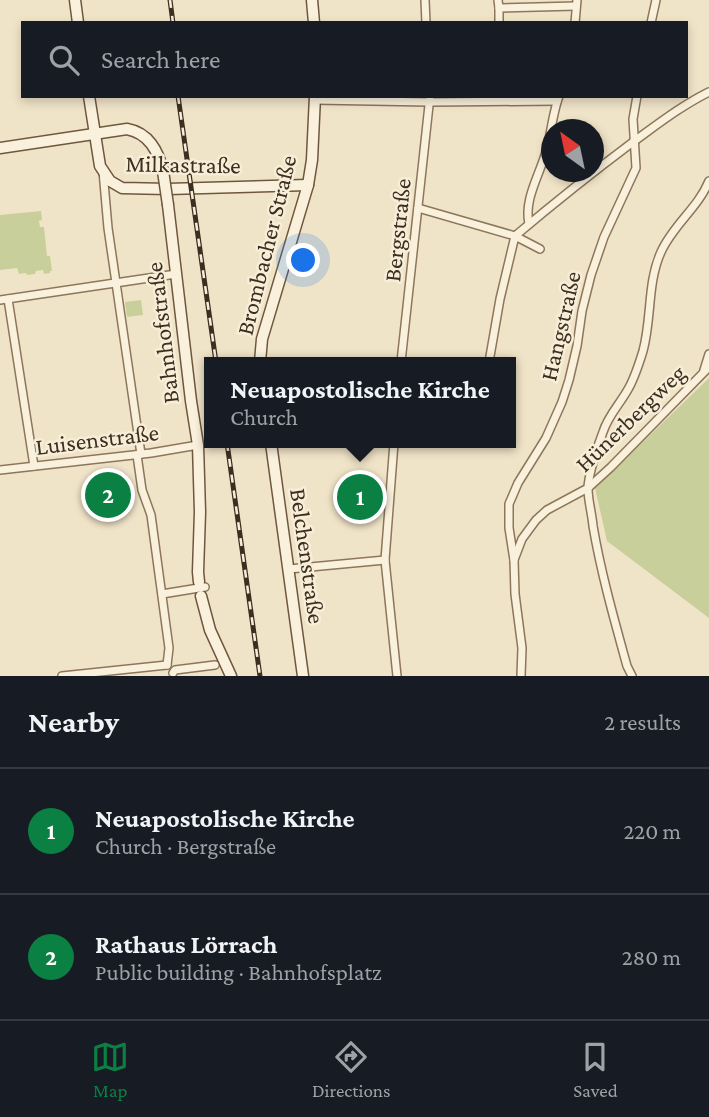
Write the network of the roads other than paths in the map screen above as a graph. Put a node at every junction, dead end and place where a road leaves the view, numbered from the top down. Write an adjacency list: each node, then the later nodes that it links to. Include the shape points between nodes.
1 (75, 0): 7 (main road)
2 (312, 0): 8 (main road)
3 (425, 0): 9 (street)
4 (656, 0): 11 (street)
5 (577, 3): 6 (street); 10 (street)
6 (499, 4)
7 (78, 21)
8 (314, 21)
9 (426, 21)
10 (575, 21)
11 (651, 21)
12 (709, 92): 20 (street, via 674,111)
13 (89, 98): 19 (main road, Milkastraße)
14 (315, 98): 16 (street); 24 (main road, Brombacher Straße)
15 (636, 98): 20 (street, Hangstraße)
16 (430, 99): 17 (street); 25 (street, Bergstraße)
17 (500, 99): 18 (street)
18 (558, 99): 26 (street, via 528,203)
19 (94, 133): 21 (main road); 22 (main road, Milkastraße); 29 (main road, Bahnhofstraße, bridge, via 138,132 153,146 163,171)
20 (634, 142): 26 (street); 46 (street, Hangstraße, via 636,168 591,275 562,402 509,504)
21 (0, 148)
22 (103, 171): 24 (main road, Milkastraße, via 110,181 129,189); 30 (street)
23 (709, 181): 44 (street, via 661,252 643,352 629,389 607,419)
24 (308, 185): 33 (main road, Brombacher Straße)
25 (418, 208): 27 (street); 34 (street, Bergstraße)
26 (529, 224): 27 (street)
27 (515, 236): 28 (street); 35 (street)
28 (540, 249)
29 (176, 274): 30 (street); 38 (main road, Bahnhofstraße)
30 (116, 283): 31 (street); 41 (street)
31 (4, 299): 42 (street)
32 (709, 354): 37 (street)
33 (260, 357)
34 (402, 357)
35 (490, 357)
36 (709, 367): 37 (street, Hünerbergweg)
37 (703, 374): 44 (street, Hünerbergweg)
38 (198, 445): 41 (street, Luisenstraße); 48 (main road, Bahnhofstraße)
39 (272, 448): 47 (main road, Belchenstraße)
40 (394, 448): 45 (street)
41 (139, 454): 42 (street, Luisenstraße); 49 (street)
42 (34, 466): 43 (street, Luisenstraße)
43 (0, 470)
44 (588, 488): 46 (street, Hünerbergweg, via 536,520); 58 (street, via 607,597)
45 (385, 560): 47 (street); 56 (street)
46 (513, 560): 57 (street)
47 (289, 569): 55 (main road, Belchenstraße)
48 (202, 588): 49 (street); 54 (main road, Bahnhofstraße, via 210,631)
49 (162, 594): 50 (street)
50 (167, 665): 52 (street); 53 (street)
51 (215, 665): 52 (street)
52 (172, 674)
53 (62, 676)
54 (231, 676)
55 (303, 676)
56 (397, 676)
57 (521, 676)
58 (632, 676)

